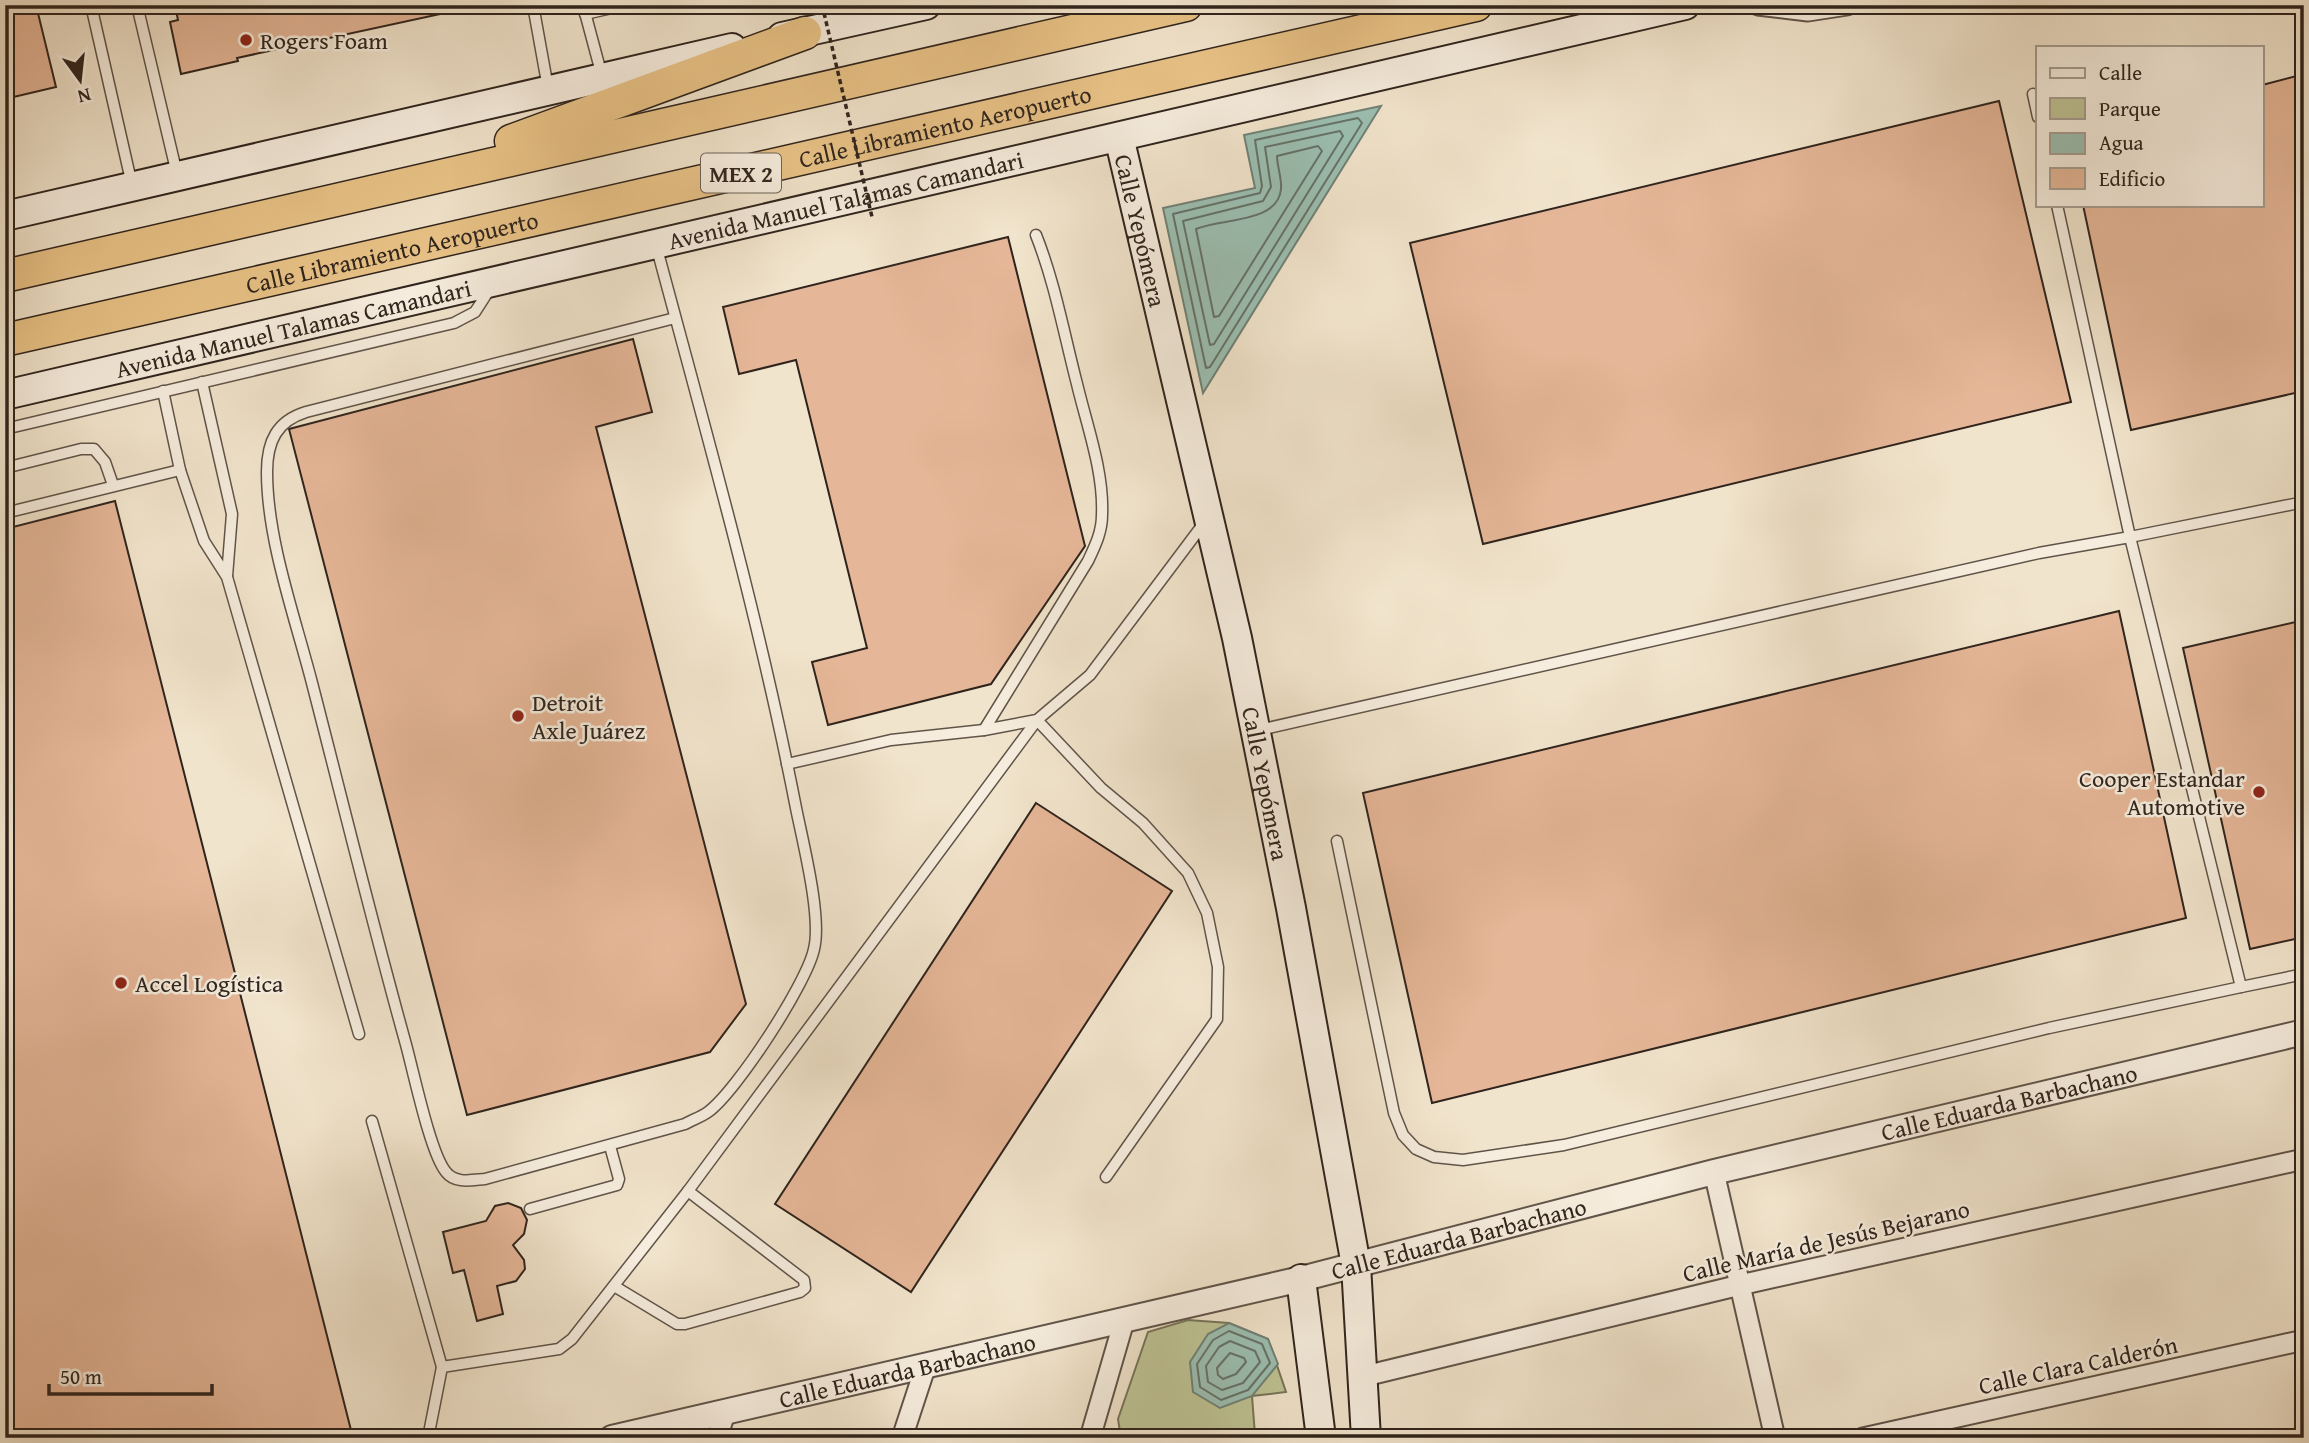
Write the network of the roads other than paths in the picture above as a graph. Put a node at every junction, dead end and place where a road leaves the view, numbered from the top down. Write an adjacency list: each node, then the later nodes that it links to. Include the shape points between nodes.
1 (92, 5): 19 (lane)
2 (137, 5): 18 (lane)
3 (533, 5): 14 (lane)
4 (625, 5): 11 (lane)
5 (926, 5): 12 (main road)
6 (1186, 5): 20 (highway)
7 (1476, 5): 28 (highway, Calle Libramiento Aeropuerto / MEX 2)
8 (1685, 5): 17 (main road, Avenida Manuel Talamas Camandari)
9 (1758, 5): 10 (street, via 1808,11)
10 (1847, 5)
11 (584, 9): 13 (lane)
12 (814, 23): 13 (main road); 20 (highway)
13 (602, 76): 14 (main road)
14 (548, 89): 18 (main road)
15 (2033, 94): 16 (lane)
16 (2036, 108)
17 (1119, 138): 24 (main road, Avenida Manuel Talamas Camandari); 38 (main road, Calle Yepómera)
18 (177, 174): 19 (main road)
19 (132, 185): 22 (main road)
20 (388, 186): 25 (highway)
21 (2057, 206): 39 (lane)
22 (5, 216)
23 (1036, 235): 42 (lane, via 1101,485 1100,536)
24 (656, 244): 26 (main road, Avenida Manuel Talamas Camandari); 27 (lane)
25 (5, 276)
26 (494, 282): 29 (lane, via 475,312 454,323); 31 (main road, Avenida Manuel Talamas Camandari)
27 (676, 318): 44 (lane); 51 (lane, via 289,417 274,433 267,469 268,504 287,584 383,959 444,1171 465,1181 485,1179)
28 (5, 340)
29 (202, 382): 30 (lane); 40 (lane, via 232,514)
30 (163, 391): 32 (lane); 34 (lane)
31 (5, 395)
32 (5, 429)
33 (5, 468): 35 (lane, via 94,449 105,462)
34 (180, 470): 35 (lane); 40 (lane, via 204,541)
35 (113, 485): 37 (lane)
36 (2304, 502): 39 (lane)
37 (5, 513)
38 (1209, 517): 41 (lane, via 1090,675); 43 (main road, Calle Yepómera)
39 (2130, 537): 43 (lane); 47 (lane)
40 (227, 577): 49 (lane)
41 (1037, 720): 42 (lane); 54 (lane, via 1188,873 1207,913 1218,967 1217,1019); 55 (lane)
42 (984, 730): 44 (lane, via 891,740)
43 (1258, 731): 57 (main road, Calle Yepómera)
44 (787, 764): 51 (lane, via 812,893 815,947 808,968 757,1051 709,1111 685,1124)
45 (1337, 841): 47 (lane, via 1394,1113 1403,1135 1416,1149 1434,1157 1463,1160 1564,1146 2049,1028)
46 (2304, 974): 47 (lane)
47 (2241, 987)
48 (2304, 1032): 53 (street, Calle Eduarda Barbachano)
49 (359, 1034)
50 (372, 1121): 63 (lane)
51 (610, 1146): 56 (lane, via 617,1185)
52 (2304, 1159): 59 (street, Calle María de Jesús Bejarano)
53 (1714, 1172): 57 (street, Calle Eduarda Barbachano); 59 (street)
54 (1106, 1177)
55 (688, 1191): 60 (lane); 60 (lane, via 804,1280 804,1288 800,1293 677,1324)
56 (530, 1209)
57 (1356, 1265): 58 (street, Calle Eduarda Barbachano); 65 (main road, Calle Yepómera)
58 (1301, 1279): 61 (street, Calle Eduarda Barbachano); 72 (main road)
59 (1740, 1285): 65 (street, Calle María de Jesús Bejarano); 74 (street)
60 (614, 1286): 63 (lane, via 559,1349)
61 (1124, 1321): 64 (street, Calle Eduarda Barbachano); 71 (street)
62 (2304, 1340): 75 (street, Calle Clara Calderón)
63 (442, 1367): 67 (lane)
64 (925, 1368): 66 (street, Calle Eduarda Barbachano); 70 (street)
65 (1361, 1377): 73 (main road, Calle Yepómera)
66 (725, 1413): 68 (street, Calle Eduarda Barbachano); 69 (street)
67 (428, 1438)
68 (612, 1438)
69 (717, 1438)
70 (902, 1438)
71 (1090, 1438)
72 (1321, 1438)
73 (1366, 1438)
74 (1775, 1438)
75 (1863, 1438)

